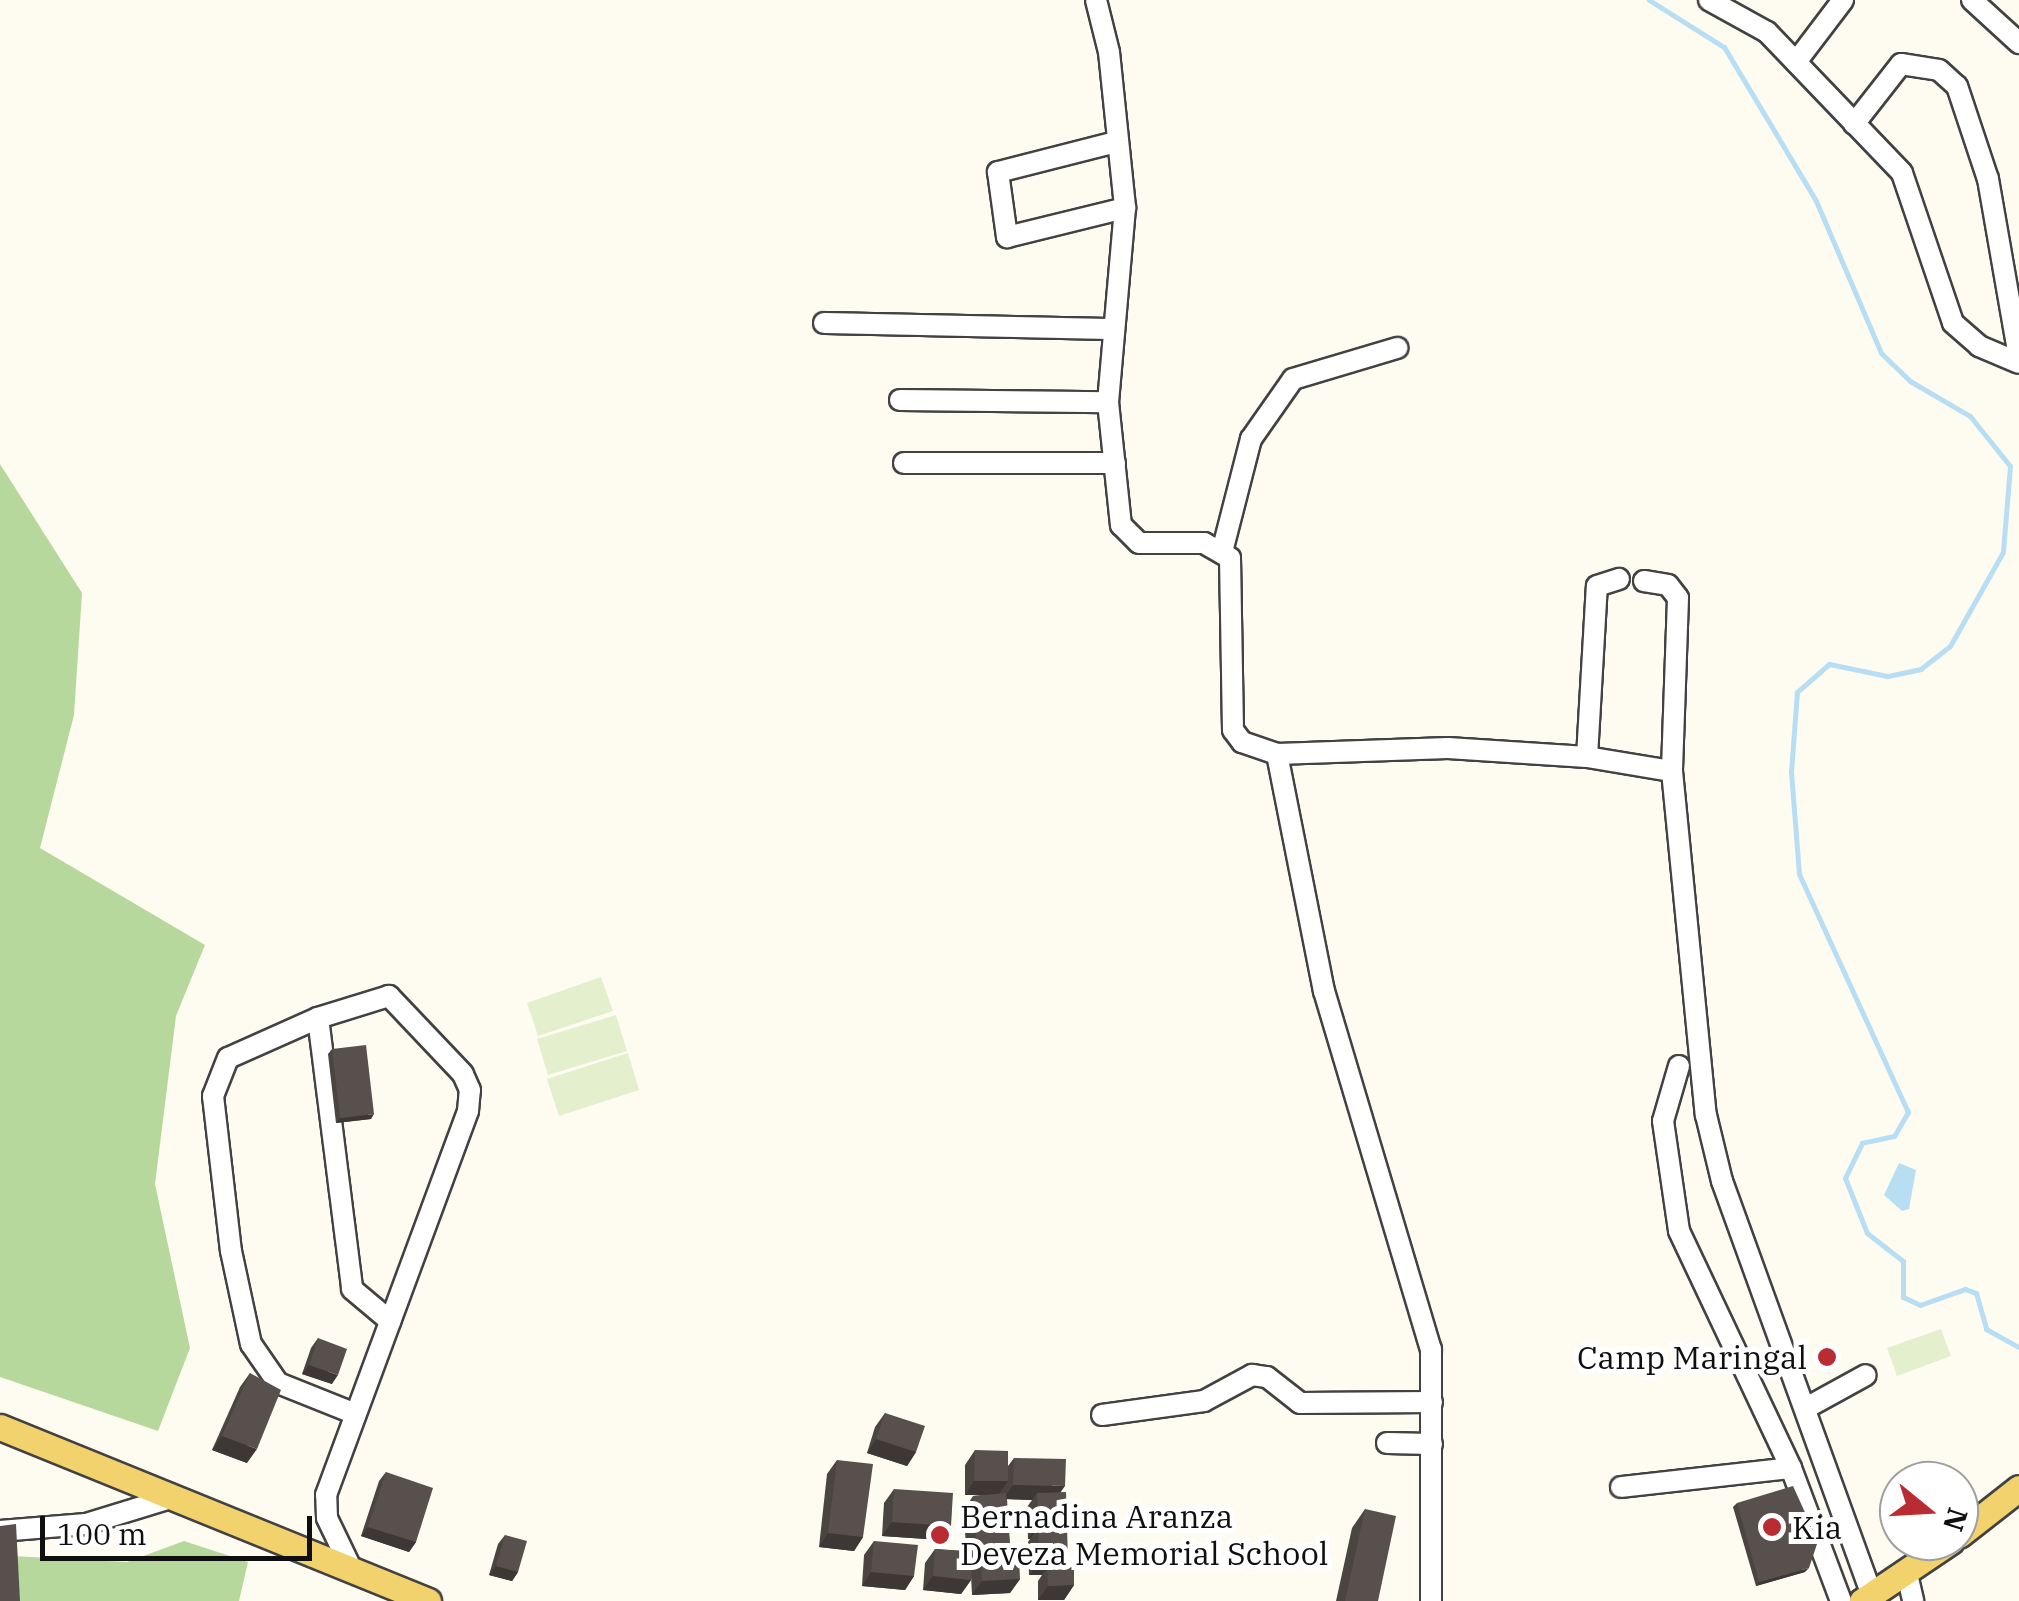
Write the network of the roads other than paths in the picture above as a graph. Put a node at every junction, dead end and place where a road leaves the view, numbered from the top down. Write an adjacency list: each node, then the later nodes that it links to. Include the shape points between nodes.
1 (1096, 0): 8 (street, via 1109,52)
2 (1709, 0): 6 (street, via 1768,32)
3 (1844, 0): 6 (street)
4 (1972, 0): 5 (street)
5 (2019, 42)
6 (1796, 62): 7 (street)
7 (1854, 124): 13 (street, via 1902,173 1953,323 1979,346); 13 (street, via 1901,64 1940,70 1957,86 1988,179)
8 (1116, 142): 9 (street); 9 (street, via 998,172 1007,237)
9 (1124, 208): 11 (street, via 1123,281)
10 (824, 323): 11 (street)
11 (1111, 329): 15 (street)
12 (1397, 348): 18 (street, via 1293,380 1252,439)
13 (2019, 360)
14 (900, 400): 15 (street)
15 (1108, 402): 16 (street)
16 (1115, 462): 17 (street); 18 (street, via 1126,536 1140,543)
17 (904, 463)
18 (1223, 548): 21 (street, via 1233,574 1233,730 1242,742)
19 (1618, 578): 22 (street, via 1597,586)
20 (1644, 581): 23 (street, via 1668,585 1678,598)
21 (1277, 754): 22 (street, via 1448,748); 28 (street, via 1324,991 1430,1349)
22 (1586, 757): 23 (street)
23 (1672, 771): 29 (street, via 1706,1115 1722,1181)
24 (318, 1018): 26 (street, via 352,1289); 26 (street, via 389,996 470,1090); 30 (street, via 228,1058 213,1096 231,1251 251,1344 278,1383)
25 (1679, 1066): 35 (street, via 1663,1134 1679,1231)
26 (390, 1321): 30 (street)
27 (1866, 1375): 29 (street)
28 (1432, 1402): 31 (street, via 1300,1403 1268,1377 1252,1375 1204,1401); 34 (street)
29 (1806, 1408): 44 (street)
30 (354, 1413): 42 (street, via 326,1495 327,1518)
31 (1102, 1415)
32 (0, 1427): 38 (main road)
33 (1387, 1443): 34 (street)
34 (1432, 1444): 46 (street)
35 (1791, 1468): 36 (street); 47 (street)
36 (1622, 1487)
37 (2019, 1488): 39 (main road)
38 (174, 1496): 40 (street, via 86,1524); 42 (main road)
39 (1979, 1519)
40 (0, 1531)
41 (1924, 1561): 43 (main road)
42 (352, 1570): 45 (main road)
43 (1907, 1574): 44 (main road); 48 (street)
44 (1867, 1598)
45 (428, 1601)
46 (1431, 1601)
47 (1841, 1601)
48 (1913, 1601)

